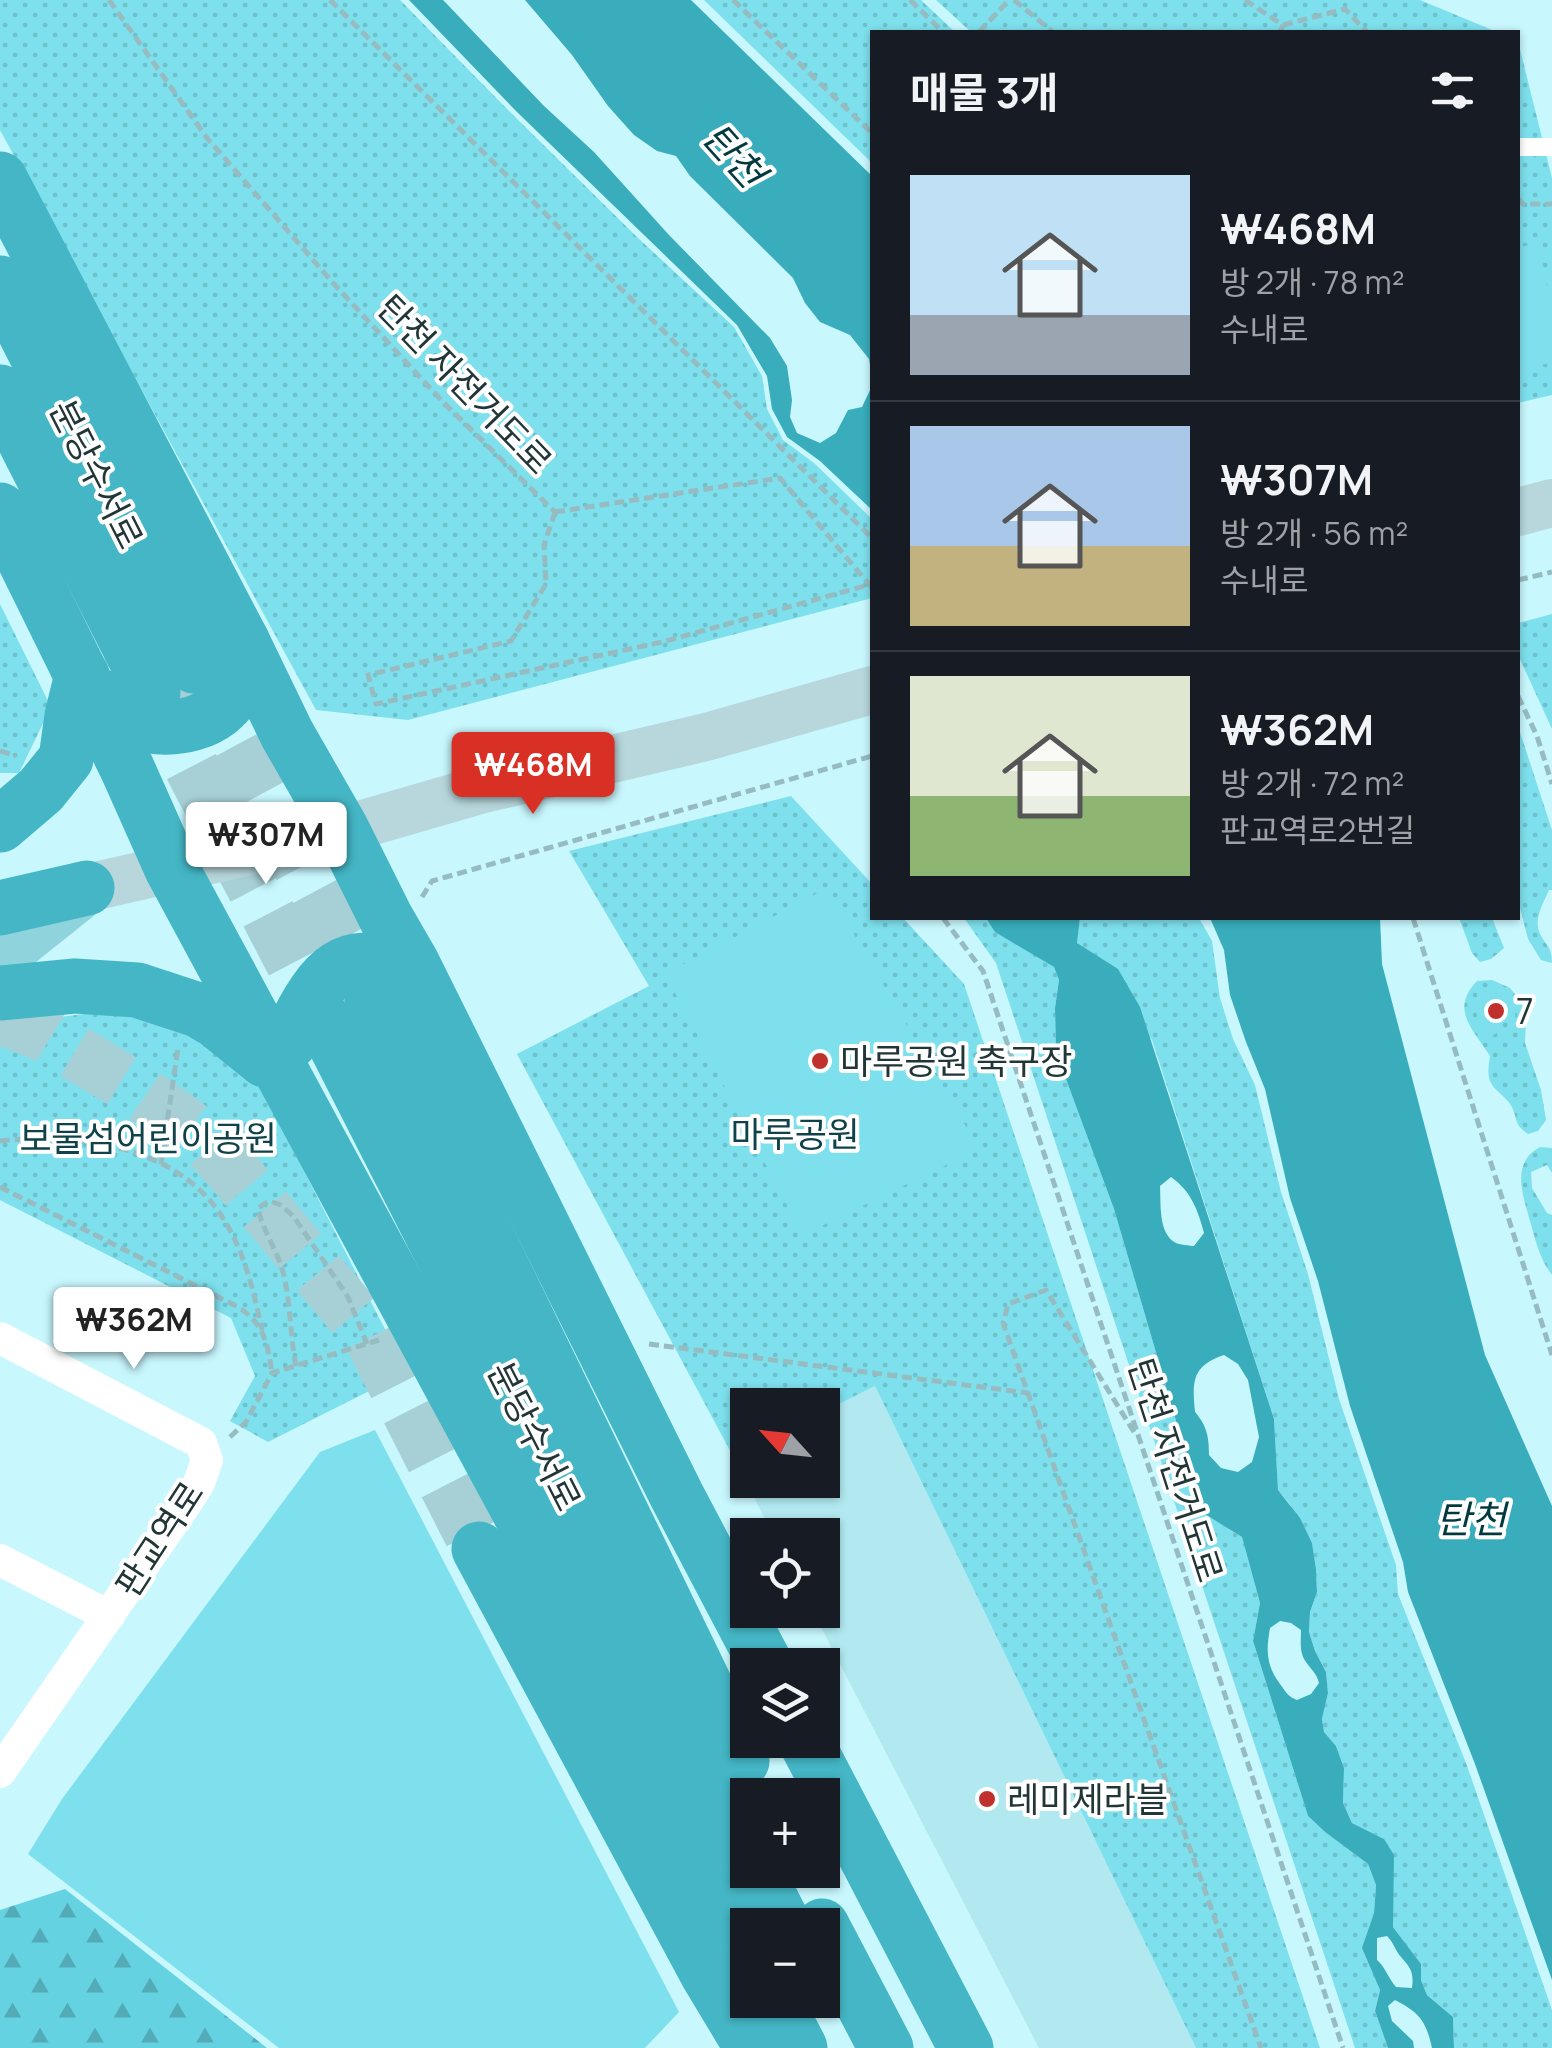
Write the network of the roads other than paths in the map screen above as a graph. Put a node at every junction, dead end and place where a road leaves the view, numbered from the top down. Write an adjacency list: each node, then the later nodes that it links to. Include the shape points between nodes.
1 (1520, 148): 2 (lane)
2 (1552, 148)
3 (0, 179): 9 (highway)
4 (0, 283): 5 (highway, 분당수서로, via 173,679)
5 (0, 392)
6 (1552, 503): 8 (main road)
7 (0, 510): 10 (highway)
8 (1520, 511)
9 (242, 641): 10 (highway, via 236,690 206,718 184,726 133,722); 13 (highway)
10 (82, 675): 12 (highway, via 66,759); 14 (highway)
11 (870, 691): 13 (main road)
12 (0, 824)
13 (342, 830): 14 (main road); 20 (highway)
14 (172, 869): 16 (main road); 21 (highway)
15 (0, 874): 16 (highway)
16 (87, 888): 17 (highway); 18 (main road)
17 (0, 908)
18 (0, 950)
19 (0, 994): 21 (highway, via 75,986 136,990 198,1010)
20 (371, 999): 21 (highway, via 394,964 363,960 332,971 302,1012); 26 (highway, via 677,1496); 29 (highway, 분당수서로); 30 (highway, 분당수서로)
21 (284, 1074): 31 (highway)
22 (0, 1338): 25 (street, 판교역로, via 201,1443 206,1460 199,1483)
23 (479, 1550): 35 (highway)
24 (0, 1560): 25 (street, 판교역로)
25 (110, 1616): 28 (street, 판교역로)
26 (757, 1648)
27 (814, 1758): 39 (highway)
28 (0, 1772)
29 (750, 1778)
30 (730, 1813)
31 (730, 1912)
32 (840, 1960): 38 (highway)
33 (785, 2018): 36 (highway)
34 (832, 2018): 37 (highway)
35 (752, 2048)
36 (800, 2048)
37 (848, 2048)
38 (886, 2048)
39 (966, 2048)

